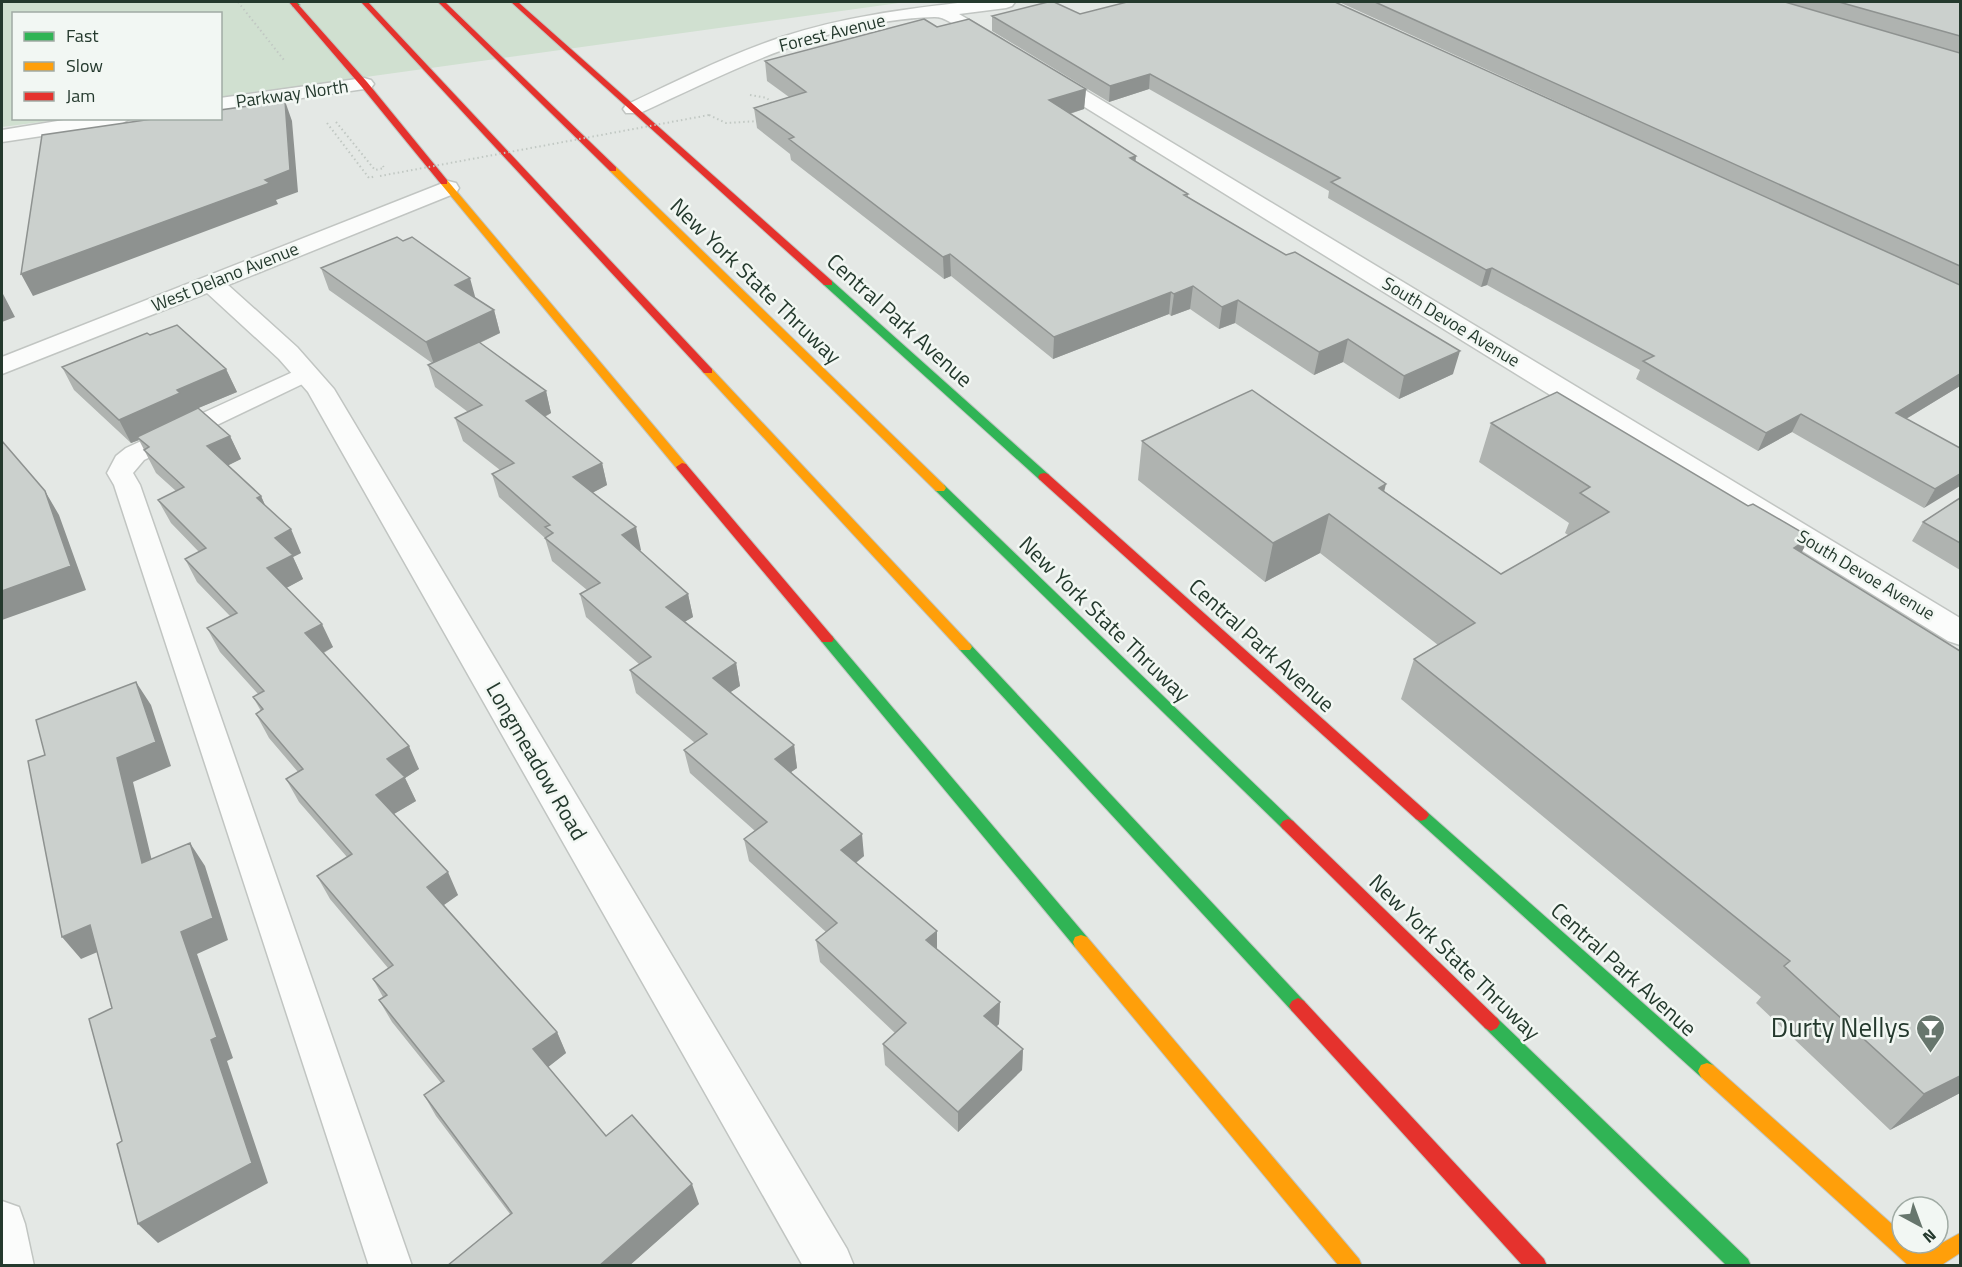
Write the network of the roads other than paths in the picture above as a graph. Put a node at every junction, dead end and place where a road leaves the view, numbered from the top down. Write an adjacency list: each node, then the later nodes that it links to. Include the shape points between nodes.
1 (364, 2): 24 (main road)
2 (441, 2): 25 (main road, New York State Thruway)
3 (514, 2): 9 (main road, Central Park Avenue)
4 (1006, 2): 6 (street, Forest Avenue)
5 (294, 3): 7 (main road)
6 (942, 11): 9 (street, Forest Avenue, via 809,34); 16 (street, South Devoe Avenue)
7 (364, 84): 8 (street, Parkway North); 12 (main road)
8 (222, 104)
9 (633, 109): 19 (main road, Central Park Avenue)
10 (108, 120): 11 (street)
11 (2, 136)
12 (448, 188): 13 (street, West Delano Avenue); 23 (main road)
13 (210, 283): 14 (street, West Delano Avenue); 15 (street, Longmeadow Road)
14 (2, 366)
15 (306, 373): 21 (lane, via 135,453 120,473 128,486); 22 (street, Longmeadow Road, via 320,389)
16 (1960, 633)
17 (2, 1224): 20 (street)
18 (1960, 1243): 19 (main road)
19 (1922, 1265)
20 (10, 1266)
21 (391, 1266)
22 (830, 1266)
23 (1352, 1266)
24 (1537, 1266)
25 (1741, 1266)

